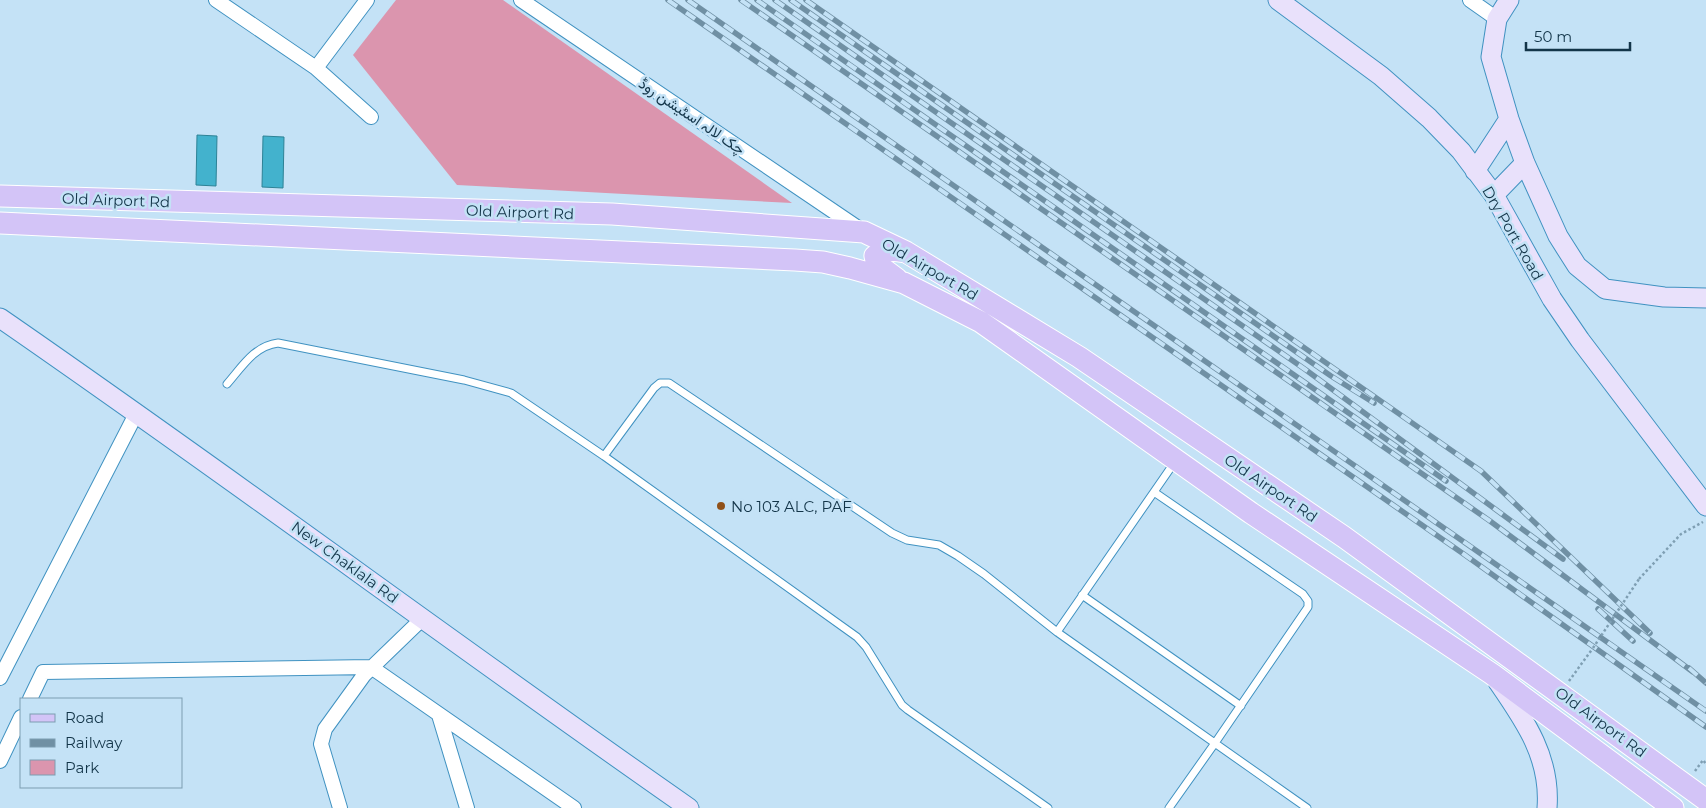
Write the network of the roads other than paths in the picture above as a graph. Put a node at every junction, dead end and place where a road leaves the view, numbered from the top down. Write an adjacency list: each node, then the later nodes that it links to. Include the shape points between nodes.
1 (216, 0): 8 (street)
2 (368, 0): 8 (street)
3 (521, 0): 17 (street, چک لالہ اسٹیشن روڈ)
4 (1278, 0): 12 (street, Dry Port Road, via 1407,98)
5 (1470, 0): 7 (street)
6 (1509, 0): 7 (street)
7 (1497, 18): 10 (street, via 1491,57)
8 (316, 68): 9 (street)
9 (371, 117)
10 (1509, 119): 11 (street); 12 (street)
11 (1525, 163): 13 (street); 21 (street, via 1558,236 1577,266 1605,289 1664,297)
12 (1476, 170): 13 (street, Dry Port Road)
13 (1494, 195): 28 (street, Dry Port Road, via 1552,299)
14 (0, 196): 16 (main road, Old Airport Rd, via 612,214)
15 (0, 223): 19 (main road, Old Airport Rd)
16 (809, 227): 17 (main road, Old Airport Rd); 19 (main road, via 826,234 832,244 821,256)
17 (864, 232): 18 (main road, Old Airport Rd)
18 (906, 252): 20 (main road, via 882,250 876,256 877,264); 41 (main road, Old Airport Rd, via 1079,357 1344,537)
19 (795, 260): 20 (main road, Old Airport Rd, via 823,262)
20 (904, 283): 26 (main road, Old Airport Rd, via 981,322)
21 (1706, 298)
22 (0, 318): 24 (street, New Chaklala Rd)
23 (227, 384): 25 (lane, via 262,346 278,343 464,380 511,393)
24 (137, 412): 30 (street, New Chaklala Rd); 34 (street)
25 (604, 456): 31 (lane, via 654,388 660,383 669,383 892,533 907,540 940,545 958,556); 46 (lane, via 857,637 902,705)
26 (1176, 460): 27 (lane); 33 (main road, Old Airport Rd)
27 (1154, 492): 29 (lane); 36 (lane, via 1303,594 1308,601 1308,607)
28 (1706, 506)
29 (1082, 595): 31 (lane); 36 (lane)
30 (423, 618): 32 (street); 45 (street, New Chaklala Rd)
31 (1057, 632): 39 (lane)
32 (371, 667): 35 (street, via 43,672); 37 (street); 42 (street, via 325,729 321,744)
33 (1492, 674): 49 (street, via 1537,746 1546,782); 50 (main road, Old Airport Rd)
34 (0, 678)
35 (30, 698)
36 (1241, 706): 39 (lane)
37 (439, 715): 43 (street); 44 (street)
38 (20, 720): 40 (street)
39 (1216, 743): 47 (lane); 48 (lane)
40 (0, 761)
41 (1706, 800)
42 (340, 808)
43 (467, 808)
44 (574, 808)
45 (689, 808)
46 (1048, 808)
47 (1169, 808)
48 (1306, 808)
49 (1547, 808)
50 (1672, 808)

